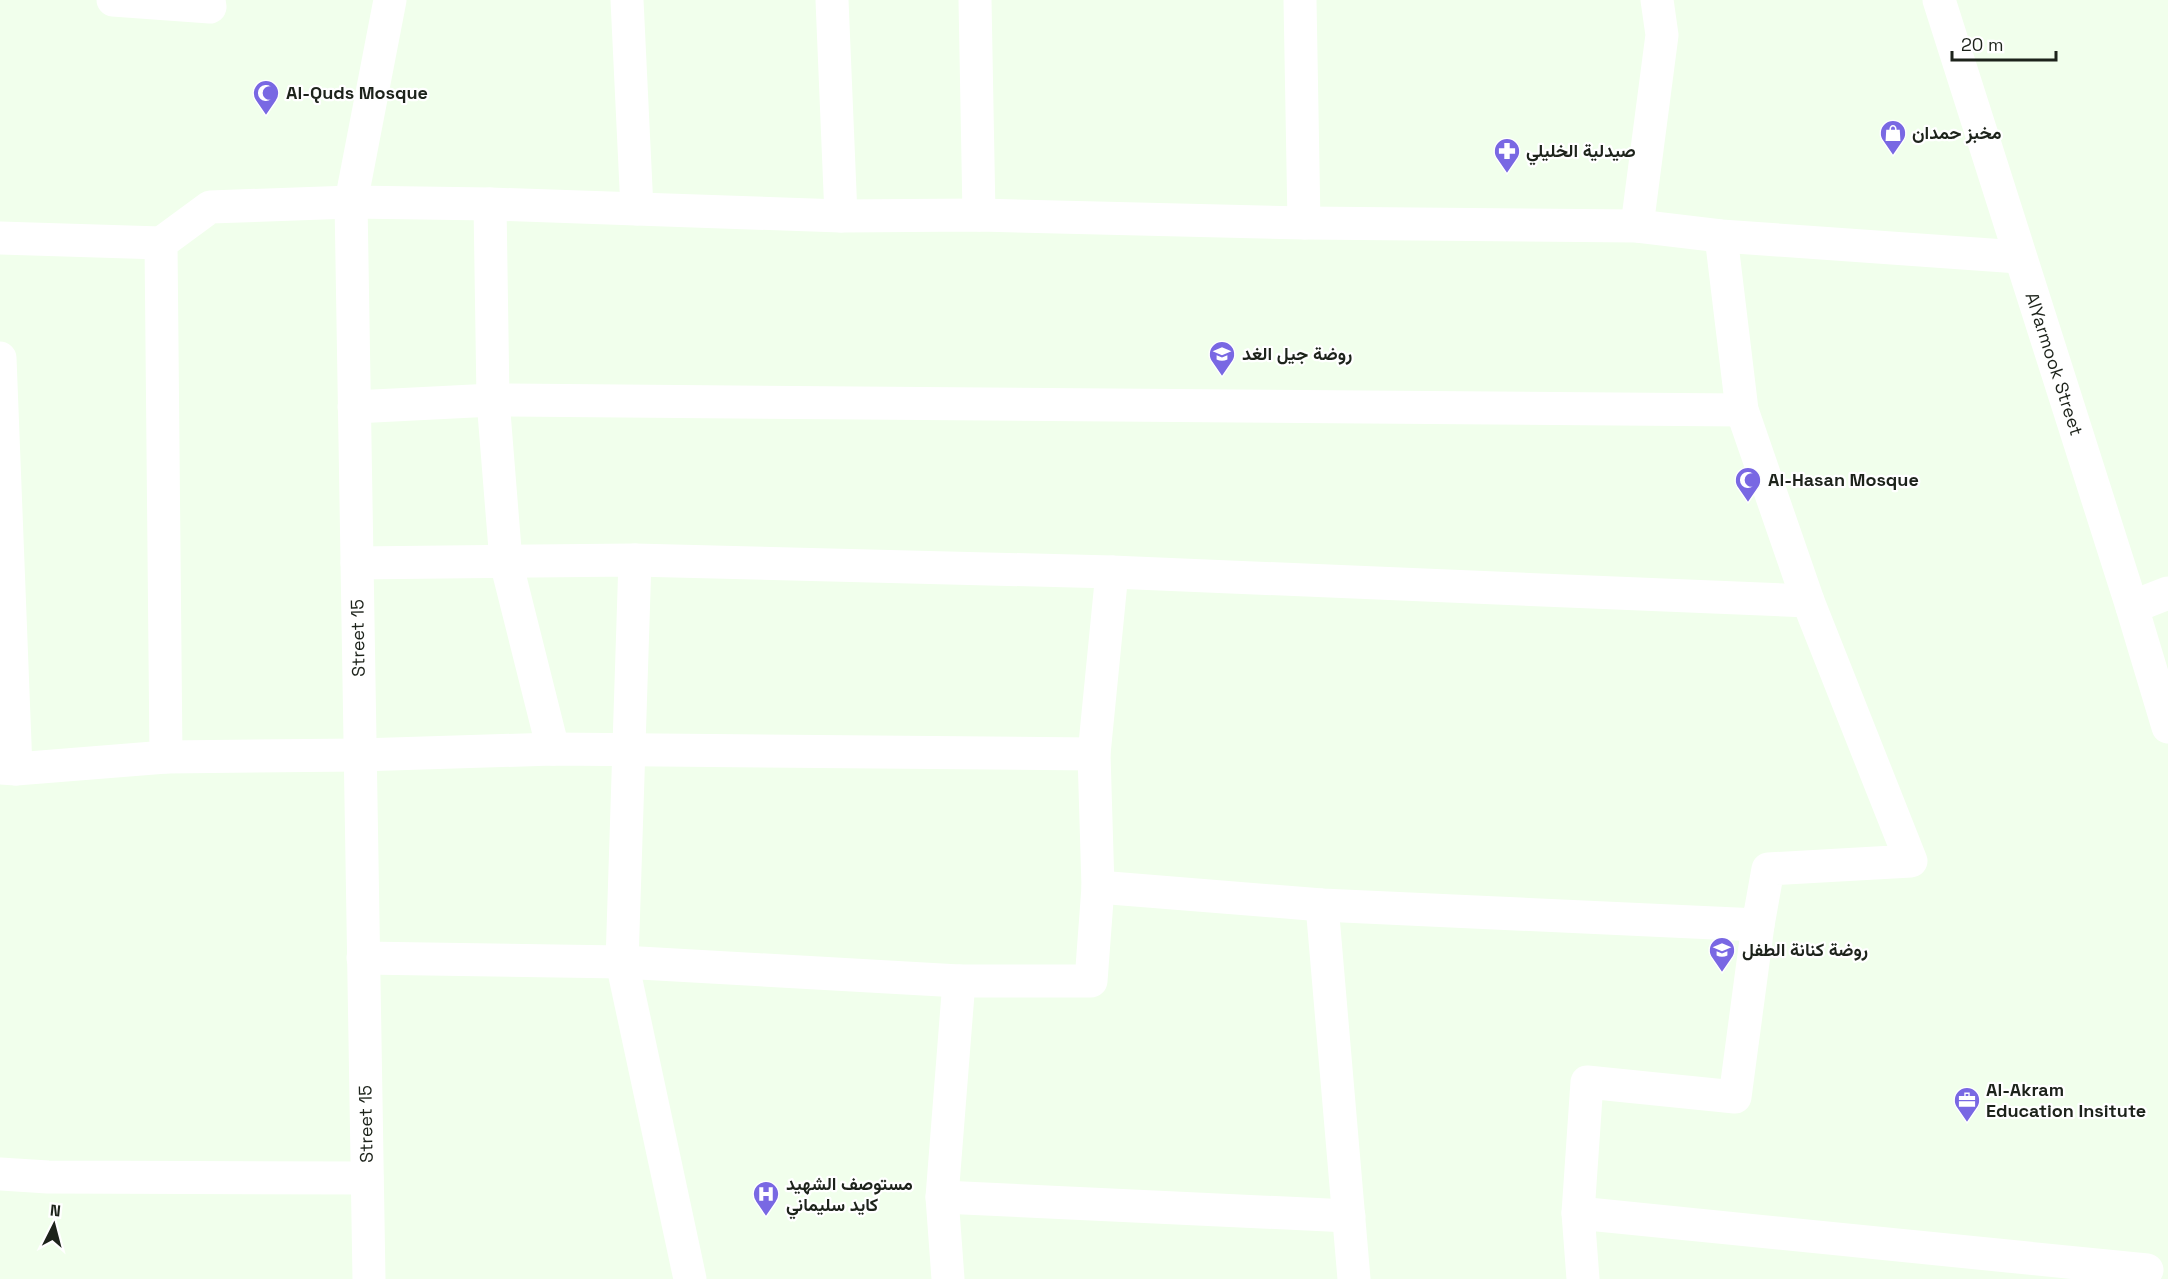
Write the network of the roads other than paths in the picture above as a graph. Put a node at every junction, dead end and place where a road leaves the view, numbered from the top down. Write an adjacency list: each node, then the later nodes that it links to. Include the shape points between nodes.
1 (113, 0): 2 (street, via 210,7)
2 (209, 0)
3 (390, 0): 10 (street, Street 15)
4 (627, 0): 12 (street)
5 (832, 0): 14 (street)
6 (975, 0): 13 (street)
7 (1300, 0): 15 (street)
8 (1657, 0): 16 (street, via 1662,35)
9 (1939, 0): 20 (street, AlYarmook Street)
10 (351, 202): 11 (street); 19 (street, via 210,207); 23 (street, Street 15)
11 (490, 204): 12 (street); 22 (street)
12 (637, 209): 14 (street)
13 (979, 215): 14 (street); 15 (street)
14 (841, 216)
15 (1304, 222): 16 (street)
16 (1637, 226): 17 (street)
17 (1721, 236): 20 (street); 24 (street)
18 (0, 238): 19 (street)
19 (161, 243): 37 (street)
20 (2019, 257): 31 (street, AlYarmook Street)
21 (0, 358): 38 (street)
22 (492, 400): 23 (street); 24 (street); 26 (street)
23 (354, 406): 27 (street, Street 15)
24 (1742, 410): 30 (street)
25 (635, 560): 26 (street); 28 (street); 34 (street)
26 (506, 562): 27 (street); 33 (street)
27 (357, 563): 36 (street, Street 15)
28 (1112, 572): 30 (street); 35 (street)
29 (2168, 593): 31 (street)
30 (1808, 601): 41 (street, via 1911,861 1768,869)
31 (2132, 607): 32 (street, AlYarmook Street)
32 (2168, 727)
33 (553, 749): 34 (street); 36 (street)
34 (629, 750): 35 (street); 43 (street)
35 (1094, 754): 39 (street)
36 (360, 755): 37 (street); 42 (street, Street 15)
37 (166, 757): 38 (street)
38 (8, 769)
39 (1098, 886): 40 (street); 44 (street, via 1091,981)
40 (1322, 905): 41 (street); 49 (street)
41 (1758, 925): 48 (street, via 1735,1097 1587,1082)
42 (363, 958): 43 (street); 46 (street, Street 15)
43 (622, 962): 44 (street); 52 (street)
44 (959, 981): 47 (street)
45 (0, 1174): 46 (street)
46 (367, 1178): 51 (street, Street 15)
47 (942, 1197): 49 (street); 53 (street)
48 (1578, 1213): 50 (street); 55 (street)
49 (1349, 1216): 54 (street)
50 (2147, 1270)
51 (369, 1279)
52 (690, 1279)
53 (948, 1279)
54 (1354, 1279)
55 (1583, 1279)

